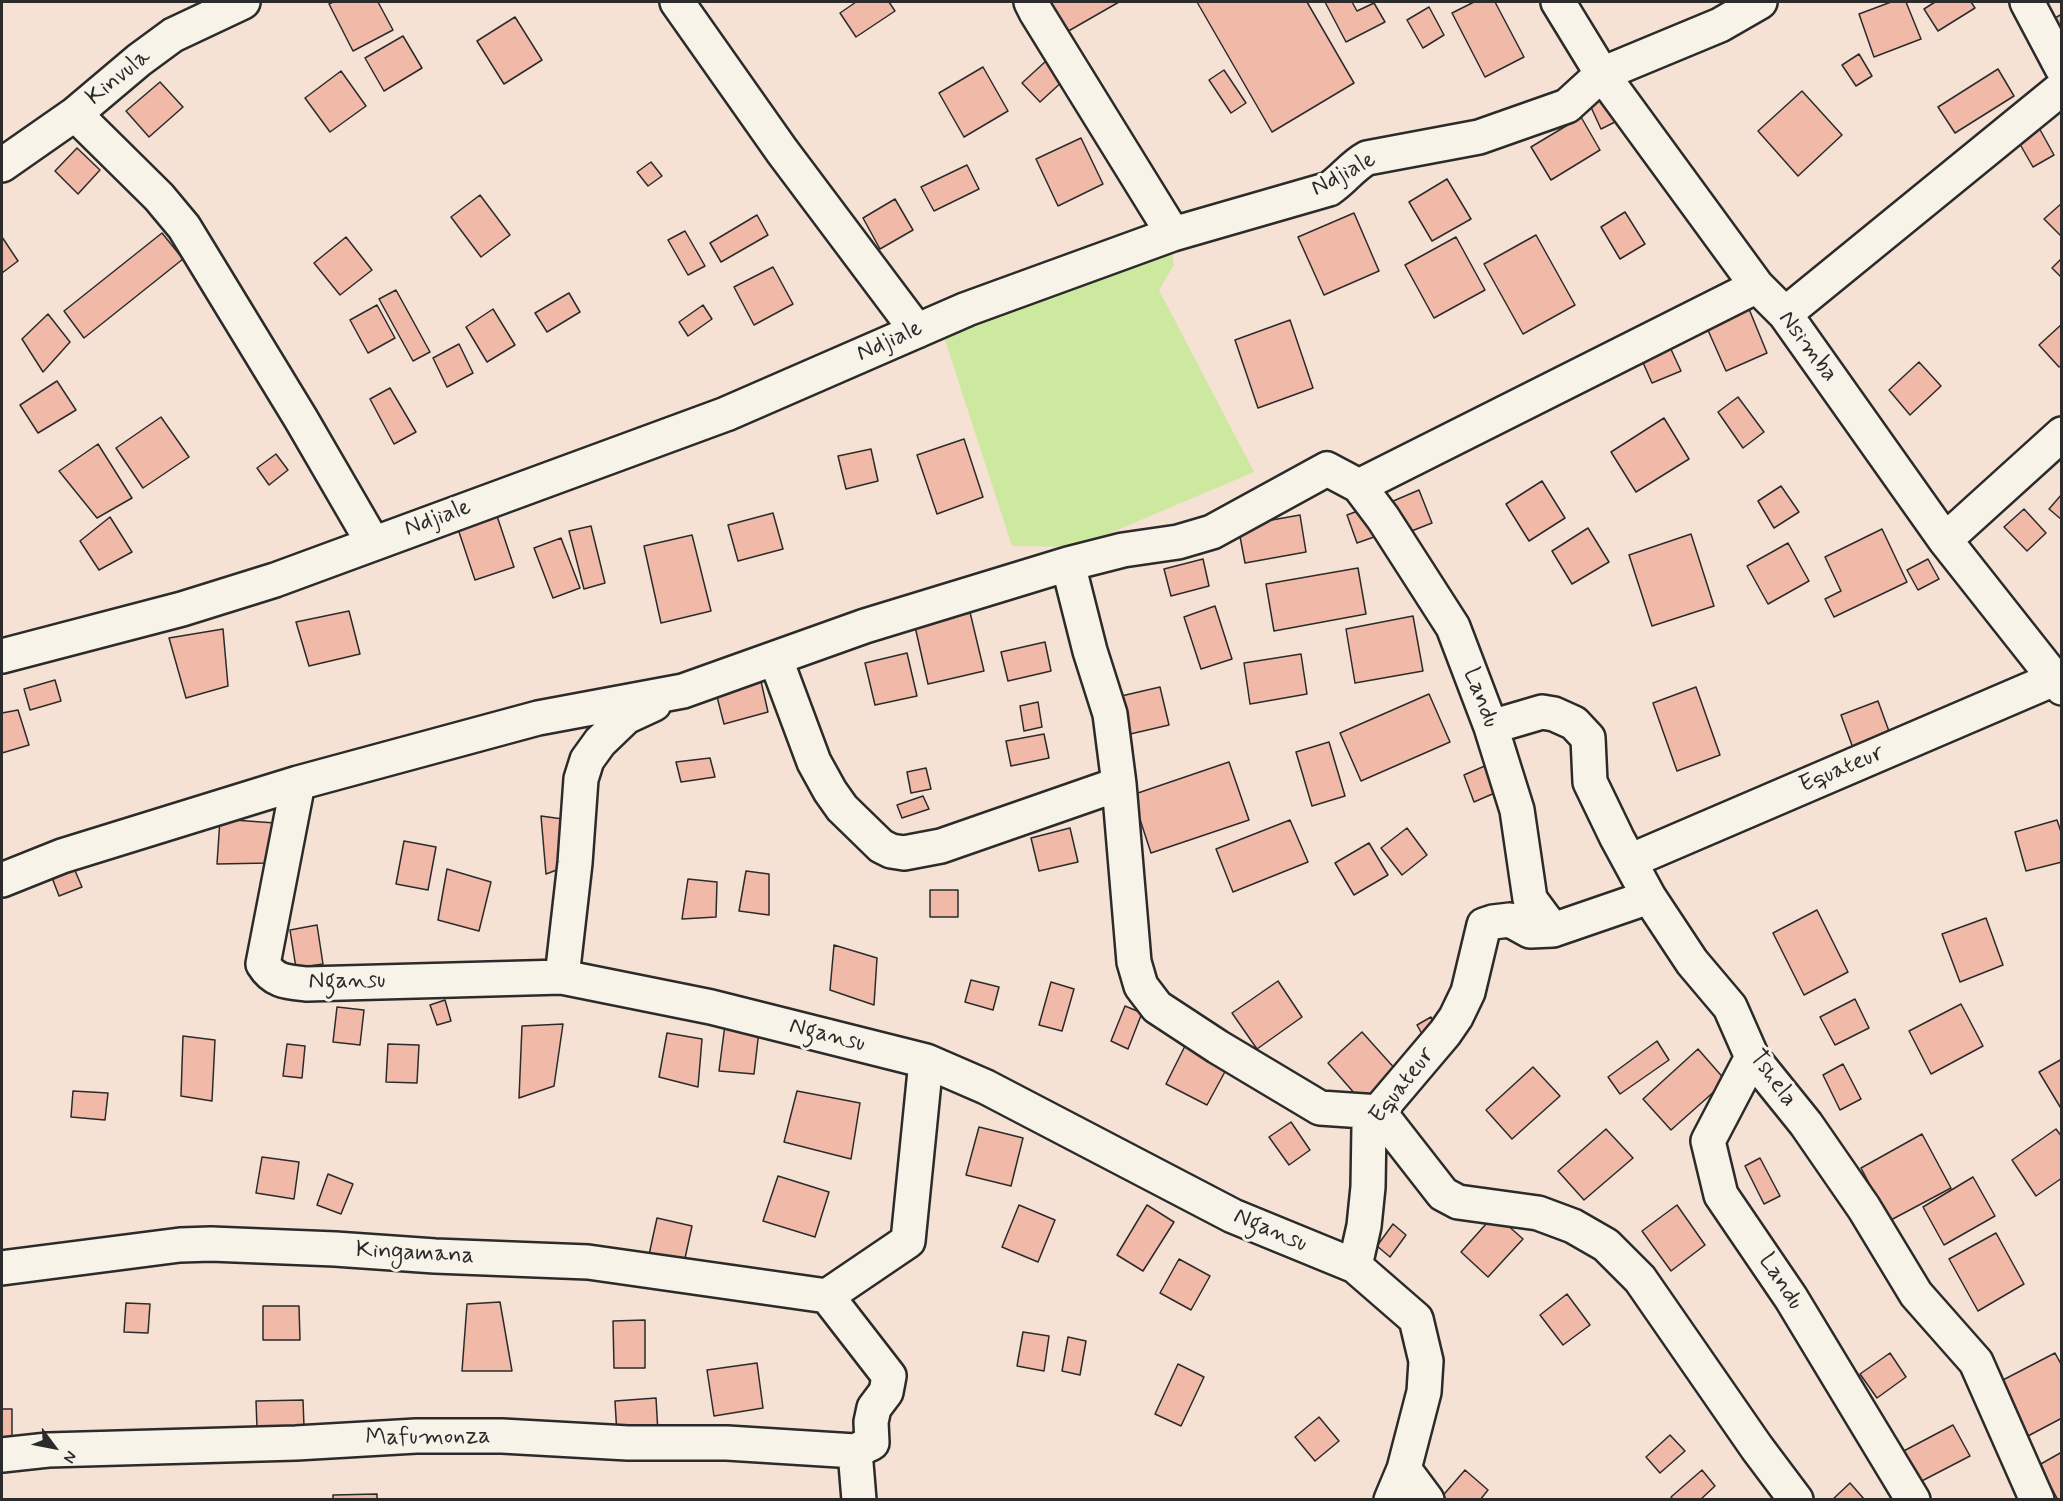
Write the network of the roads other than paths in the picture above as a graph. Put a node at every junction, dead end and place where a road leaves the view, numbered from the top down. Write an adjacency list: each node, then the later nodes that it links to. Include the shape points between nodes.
1 (243, 2): 10 (street, Kinvula, via 173,35)
2 (677, 2): 15 (street, via 782,152)
3 (1031, 2): 12 (street)
4 (1558, 2): 8 (street, Nsimba)
5 (1761, 2): 8 (street, Ndjiale, via 1720,24)
6 (2027, 2): 7 (street)
7 (2061, 68)
8 (1602, 74): 12 (street, Ndjiale, via 1567,106 1544,115 1479,137 1367,158 1329,189); 13 (street, Nsimba)
9 (2061, 88): 14 (street)
10 (75, 114): 11 (street, Kinvula); 19 (street, via 184,227)
11 (2, 165)
12 (1173, 234): 15 (street, Ndjiale)
13 (1757, 286): 14 (street, Nsimba); 17 (street)
14 (1785, 314): 18 (street, Nsimba)
15 (917, 331): 19 (street, Ndjiale, via 726,414)
16 (2061, 434): 18 (street)
17 (1359, 486): 20 (street, via 1327,469 1212,532); 25 (street, Landu, via 1453,627)
18 (1945, 540): 23 (street, Nsimba)
19 (373, 543): 21 (street, Ndjiale, via 182,609)
20 (1068, 564): 22 (street, via 866,626); 27 (street, via 1110,714)
21 (2, 656)
22 (776, 660): 24 (street); 27 (street, via 814,762 830,790 842,808 891,852 941,846)
23 (2058, 683): 28 (street, Equateur)
24 (683, 691): 26 (street, via 538,718); 32 (street, via 626,717 587,760 581,779 576,863)
25 (1491, 727): 28 (street, Tshela, via 1542,712 1574,723 1588,738 1590,782); 31 (street, Landu, via 1517,810 1530,899)
26 (298, 783): 29 (street, via 62,856); 32 (street, Ngansu, via 263,963 272,976 307,984)
27 (1119, 784): 35 (street, via 1134,962 1141,986 1157,1007 1320,1108)
28 (1630, 861): 30 (street, Tshela)
29 (2, 880)
30 (1649, 897): 31 (street, Equateur); 33 (street, Tshela, via 1692,962 1730,1007)
31 (1553, 930): 35 (street, Equateur, via 1530,931 1510,920 1484,925 1468,992 1456,1017)
32 (562, 976): 34 (street, Ngansu, via 711,1007)
33 (1752, 1057): 46 (street, Landu, via 1708,1141 1721,1195 1791,1299); 47 (street, Tshela, via 1806,1124 1864,1208 1916,1294 1976,1362)
34 (926, 1061): 36 (street, Ngansu, via 986,1087 1233,1216); 38 (street, via 908,1242)
35 (1379, 1112): 36 (street, Equateur, via 1369,1126 1367,1197); 45 (street, via 1443,1194 1458,1202 1538,1213 1573,1226 1606,1245 1640,1279)
36 (1355, 1266): 41 (street, via 1416,1319 1426,1361 1424,1392)
37 (2, 1268): 38 (street, Kingamana, via 211,1244 588,1262)
38 (827, 1296): 39 (street, via 889,1376 886,1392 874,1408 872,1443)
39 (855, 1451): 40 (street, Mafumonza, via 727,1443 416,1436); 42 (street)
40 (2, 1455)
41 (1404, 1469): 43 (street); 44 (street)
42 (859, 1500)
43 (1391, 1500)
44 (1427, 1500)
45 (1796, 1500)
46 (1913, 1500)
47 (2037, 1500)

